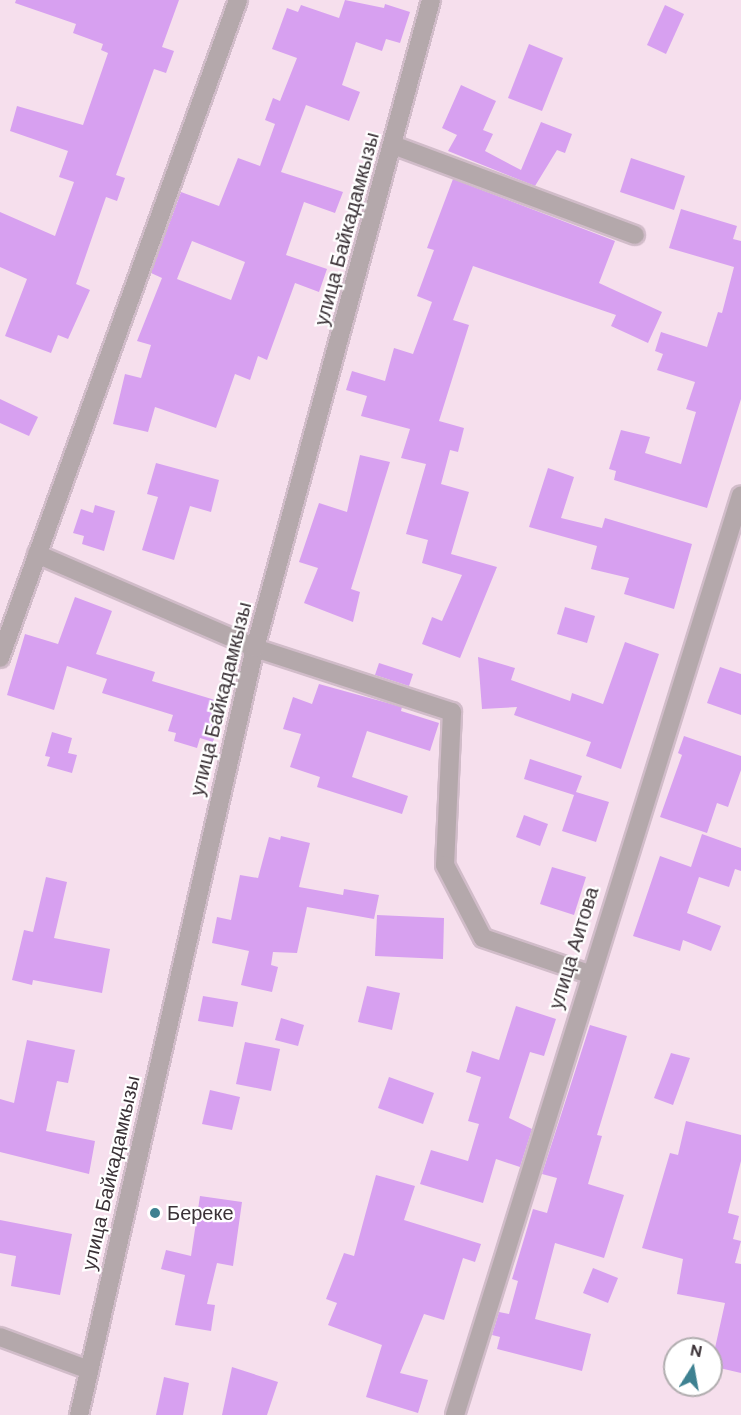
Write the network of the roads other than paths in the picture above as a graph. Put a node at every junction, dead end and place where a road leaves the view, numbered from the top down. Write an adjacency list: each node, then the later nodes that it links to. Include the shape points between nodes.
1 (238, 0): 6 (street)
2 (431, 0): 3 (street, улица Байкадамкызы)
3 (393, 145): 4 (street); 7 (street, улица Байкадамкызы)
4 (634, 235)
5 (741, 495): 9 (street, улица Аитова)
6 (37, 555): 7 (street); 8 (street)
7 (255, 648): 9 (street, via 452,712 445,865 483,938); 11 (street, улица Байкадамкызы)
8 (0, 658)
9 (589, 974): 13 (street, улица Аитова)
10 (0, 1337): 11 (street)
11 (89, 1370): 12 (street, улица Байкадамкызы)
12 (79, 1415)
13 (455, 1415)

